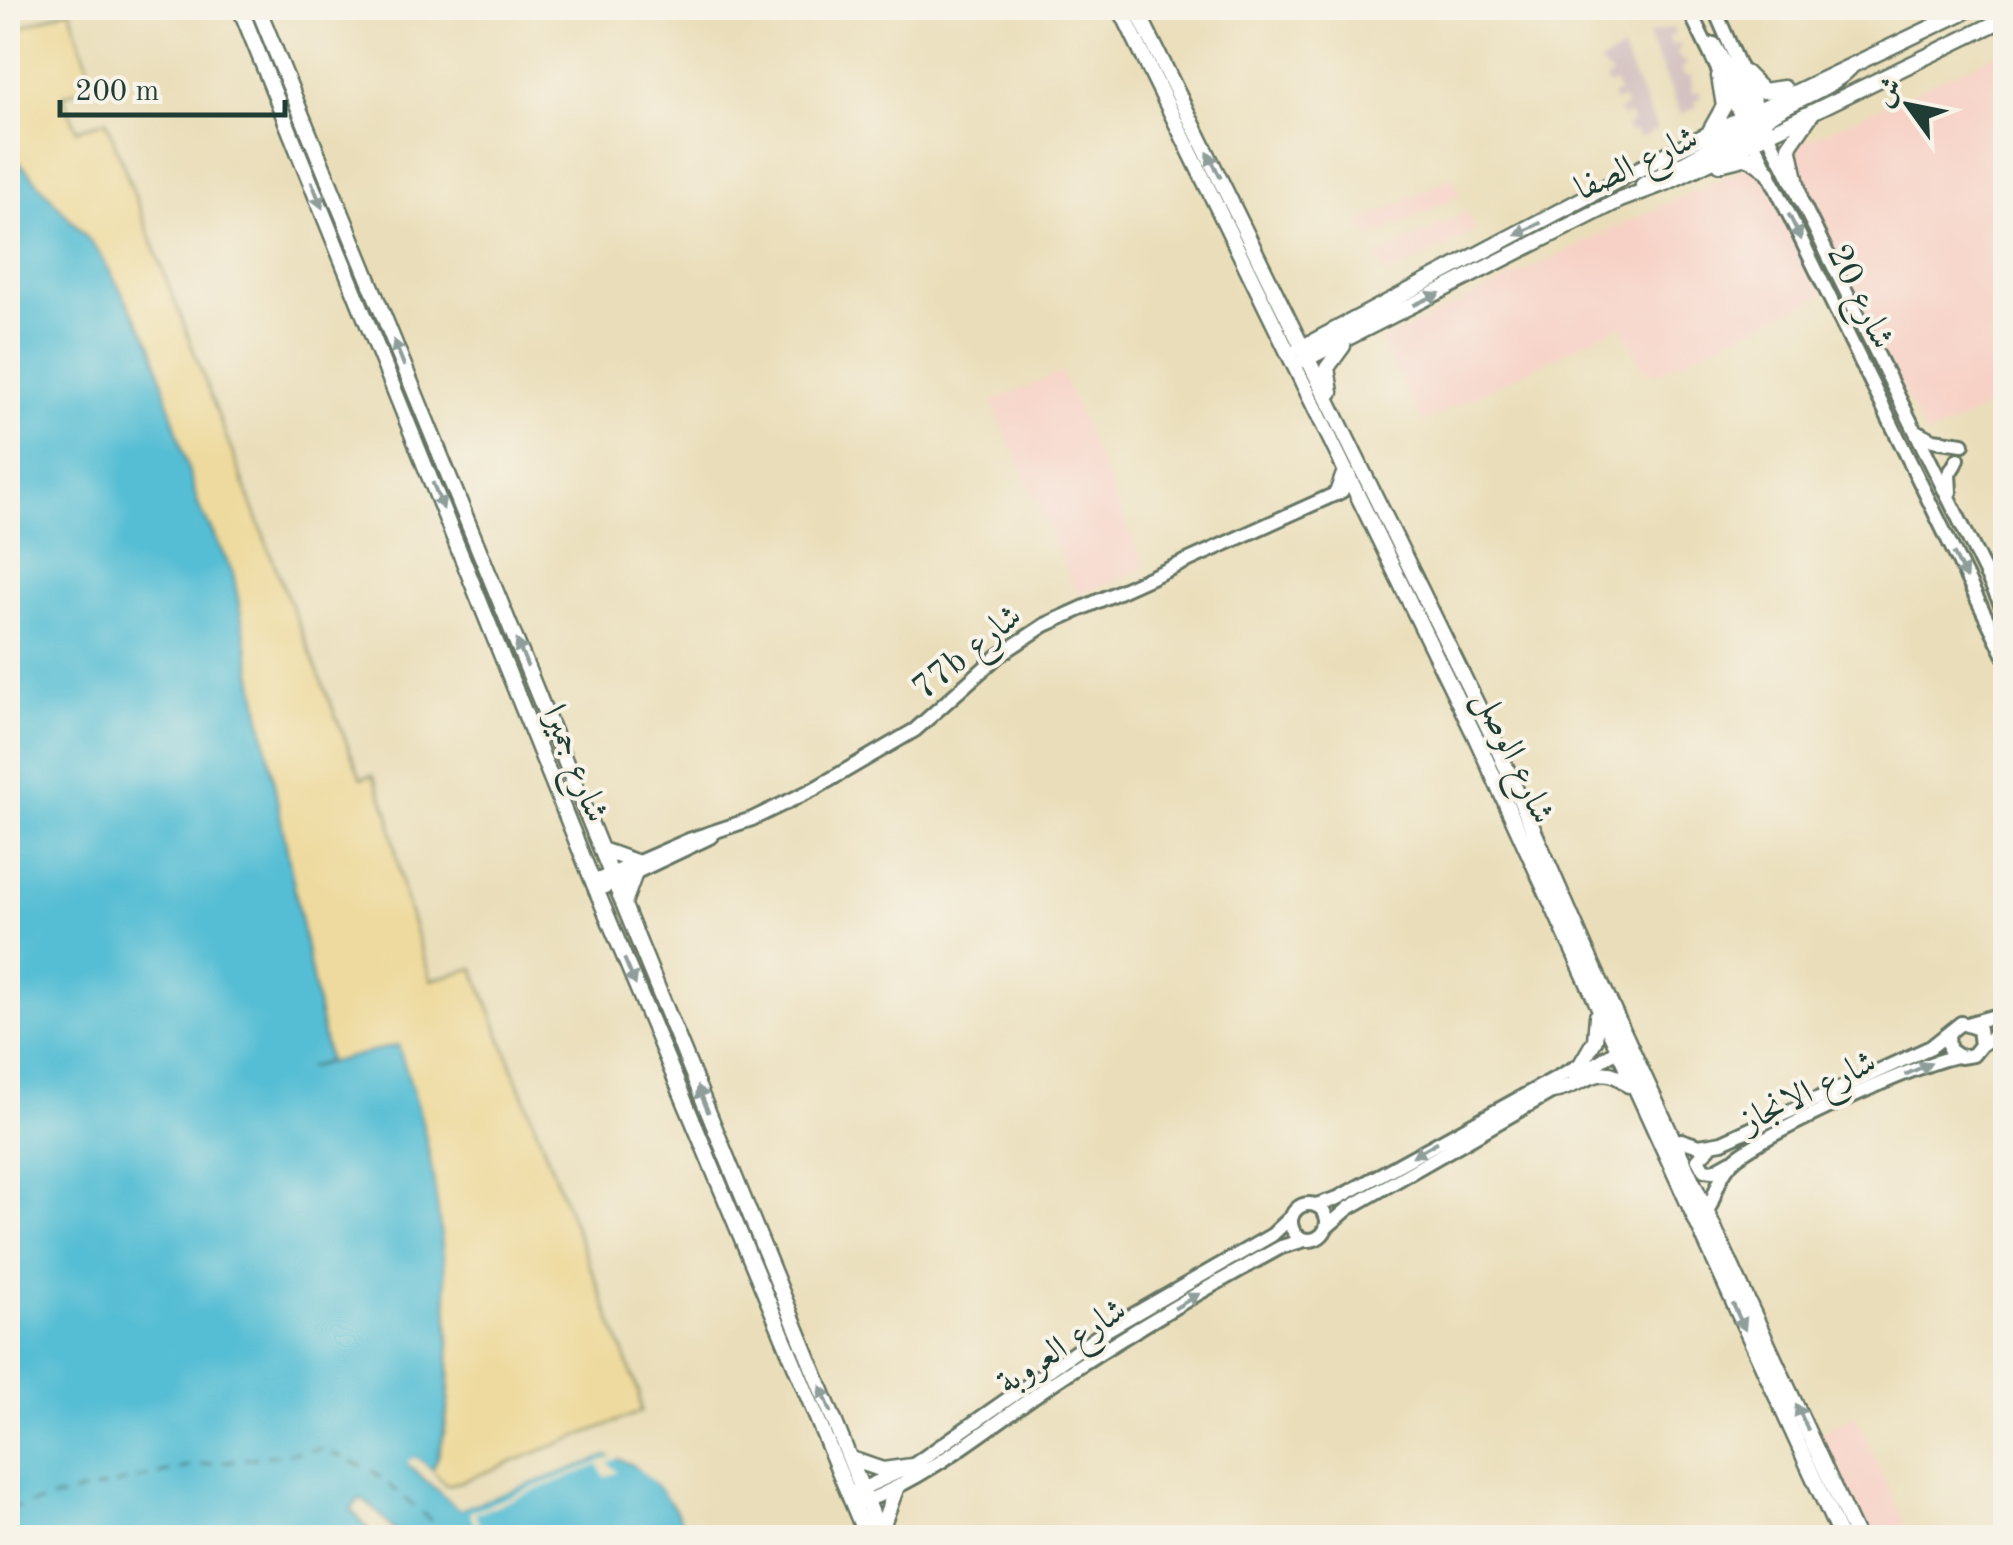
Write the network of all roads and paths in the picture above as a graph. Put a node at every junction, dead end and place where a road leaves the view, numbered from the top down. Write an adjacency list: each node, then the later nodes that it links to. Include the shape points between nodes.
1 (258, 8): 10 (main road, شارع جميرا)
2 (1120, 8): 25 (main road, شارع الوصل)
3 (1133, 8): 23 (main road, شارع الوصل, one-way to 3)
4 (1688, 8): 9 (street)
5 (1714, 8): 12 (street)
6 (1972, 8): 11 (main road, شارع الصفا)
7 (242, 12): 10 (main road, via 254,21 270,60); 14 (main road, شارع جميرا)
8 (2006, 18): 15 (main road, شارع الصفا)
9 (1696, 26): 13 (street); 16 (street, via 1713,43)
10 (278, 57): 18 (main road, شارع جميرا)
11 (1854, 64): 12 (main road, via 1831,66 1770,92); 16 (main road, شارع الصفا)
12 (1745, 73): 16 (street)
13 (1719, 76): 16 (street); 17 (main road, via 1724,106)
14 (273, 89): 18 (main road, via 283,90 302,134); 49 (main road, شارع جميرا, one-way to 49)
15 (1818, 105): 16 (main road, شارع الصفا); 21 (main road, via 1789,146)
16 (1755, 120): 17 (main road, شارع الصفا); 19 (street, شارع 20); 20 (main road, شارع الصفا); 21 (street, شارع 20); 22 (main road)
17 (1707, 134): 24 (main road, شارع الصفا, one-way to 24)
18 (314, 145): 45 (main road, شارع جميرا, one-way to 18)
19 (1769, 172): 20 (main road, via 1742,157); 30 (street, شارع 20, one-way to 30)
20 (1668, 182): 22 (main road, شارع الصفا)
21 (1800, 198): 27 (street, شارع 20)
22 (1620, 200): 24 (main road, شارع الصفا, one-way to 22)
23 (1286, 313): 24 (main road, via 1311,330); 25 (main road, شارع الوصل)
24 (1361, 322): 25 (main road, شارع الصفا); 26 (main road, via 1327,368)
25 (1298, 354): 26 (main road, شارع الوصل); 32 (main road, شارع الوصل)
26 (1339, 422): 43 (main road, شارع الوصل)
27 (1914, 428): 28 (street, via 1932,440); 29 (street, شارع 20)
28 (1963, 444)
29 (1925, 450): 30 (street, via 1922,462); 35 (street, شارع 20)
30 (1908, 459): 37 (street, شارع 20)
31 (1958, 459): 39 (street, via 1948,480)
32 (1344, 466): 33 (main road, شارع الوصل); 34 (main road)
33 (1354, 485): 34 (street, 77b شارع); 38 (main road, شارع الوصل)
34 (1337, 493): 36 (street, 77b شارع)
35 (1947, 496): 37 (street, via 1938,494); 39 (street, شارع 20)
36 (1318, 504): 38 (street, 77b شارع, via 1345,498); 46 (street, 77b شارع, via 1045,625 998,656 903,738 798,797)
37 (1929, 504): 42 (street, شارع 20, one-way to 42)
38 (1364, 506): 40 (main road, شارع الوصل)
39 (1958, 517): 41 (street, شارع 20)
40 (1402, 588): 43 (main road, via 1416,601 1473,715); 44 (main road, شارع الوصل)
41 (2006, 614)
42 (2006, 658)
43 (1483, 718): 48 (main road, شارع الوصل)
44 (1480, 749): 48 (main road, via 1491,752); 51 (main road, شارع الوصل)
45 (602, 850): 46 (main road); 47 (main road, شارع جميرا)
46 (635, 868): 47 (street, 77b شارع); 50 (main road)
47 (613, 878): 49 (street, 77b شارع); 50 (main road, شارع جميرا)
48 (1557, 885): 57 (main road, شارع الوصل)
49 (594, 886): 75 (main road, شارع جميرا, one-way to 75, via 755,1283)
50 (624, 904): 71 (main road, شارع جميرا, one-way to 50)
51 (1596, 1005): 57 (main road, شارع الوصل); 59 (main road, via 1596,1040)
52 (2006, 1013): 53 (street)
53 (1970, 1023): 55 (street); 56 (street)
54 (2006, 1028): 56 (street)
55 (1948, 1034): 58 (street); 63 (street, شارع الانجاز)
56 (1981, 1045): 58 (street, via 1972,1056)
57 (1622, 1046): 59 (street); 60 (street); 61 (main road, شارع الوصل); 70 (main road, شارع الوصل, one-way to 57)
58 (1957, 1056): 64 (street, شارع الانجاز, one-way to 58, via 1864,1093)
59 (1581, 1064): 65 (street, one-way to 65)
60 (1552, 1091): 61 (main road, via 1607,1072); 68 (street)
61 (1636, 1095): 77 (main road, شارع الوصل, one-way to 77, via 1782,1422)
62 (1681, 1140): 63 (street, شارع الانجاز, via 1698,1146)
63 (1722, 1142): 64 (street, via 1702,1151 1701,1167 1712,1171)
64 (1736, 1158): 66 (street, شارع الانجاز)
65 (1316, 1205): 67 (street, via 1302,1205); 68 (street)
66 (1710, 1206)
67 (1292, 1217): 69 (street, via 1292,1229); 73 (street, شارع العروبة, via 1106,1331)
68 (1327, 1227): 69 (street)
69 (1305, 1240): 74 (street, شارع العروبة, one-way to 69, via 1112,1344 1281,1247)
70 (1816, 1449): 72 (main road); 78 (main road, شارع الوصل)
71 (850, 1459): 73 (main road, via 883,1470); 75 (main road, شارع جميرا)
72 (1837, 1460)
73 (912, 1466): 75 (street, شارع العروبة)
74 (896, 1489): 75 (street, شارع العروبة); 76 (main road)
75 (858, 1498): 76 (main road, شارع جميرا)
76 (876, 1536)
77 (1842, 1538)
78 (1857, 1538)

